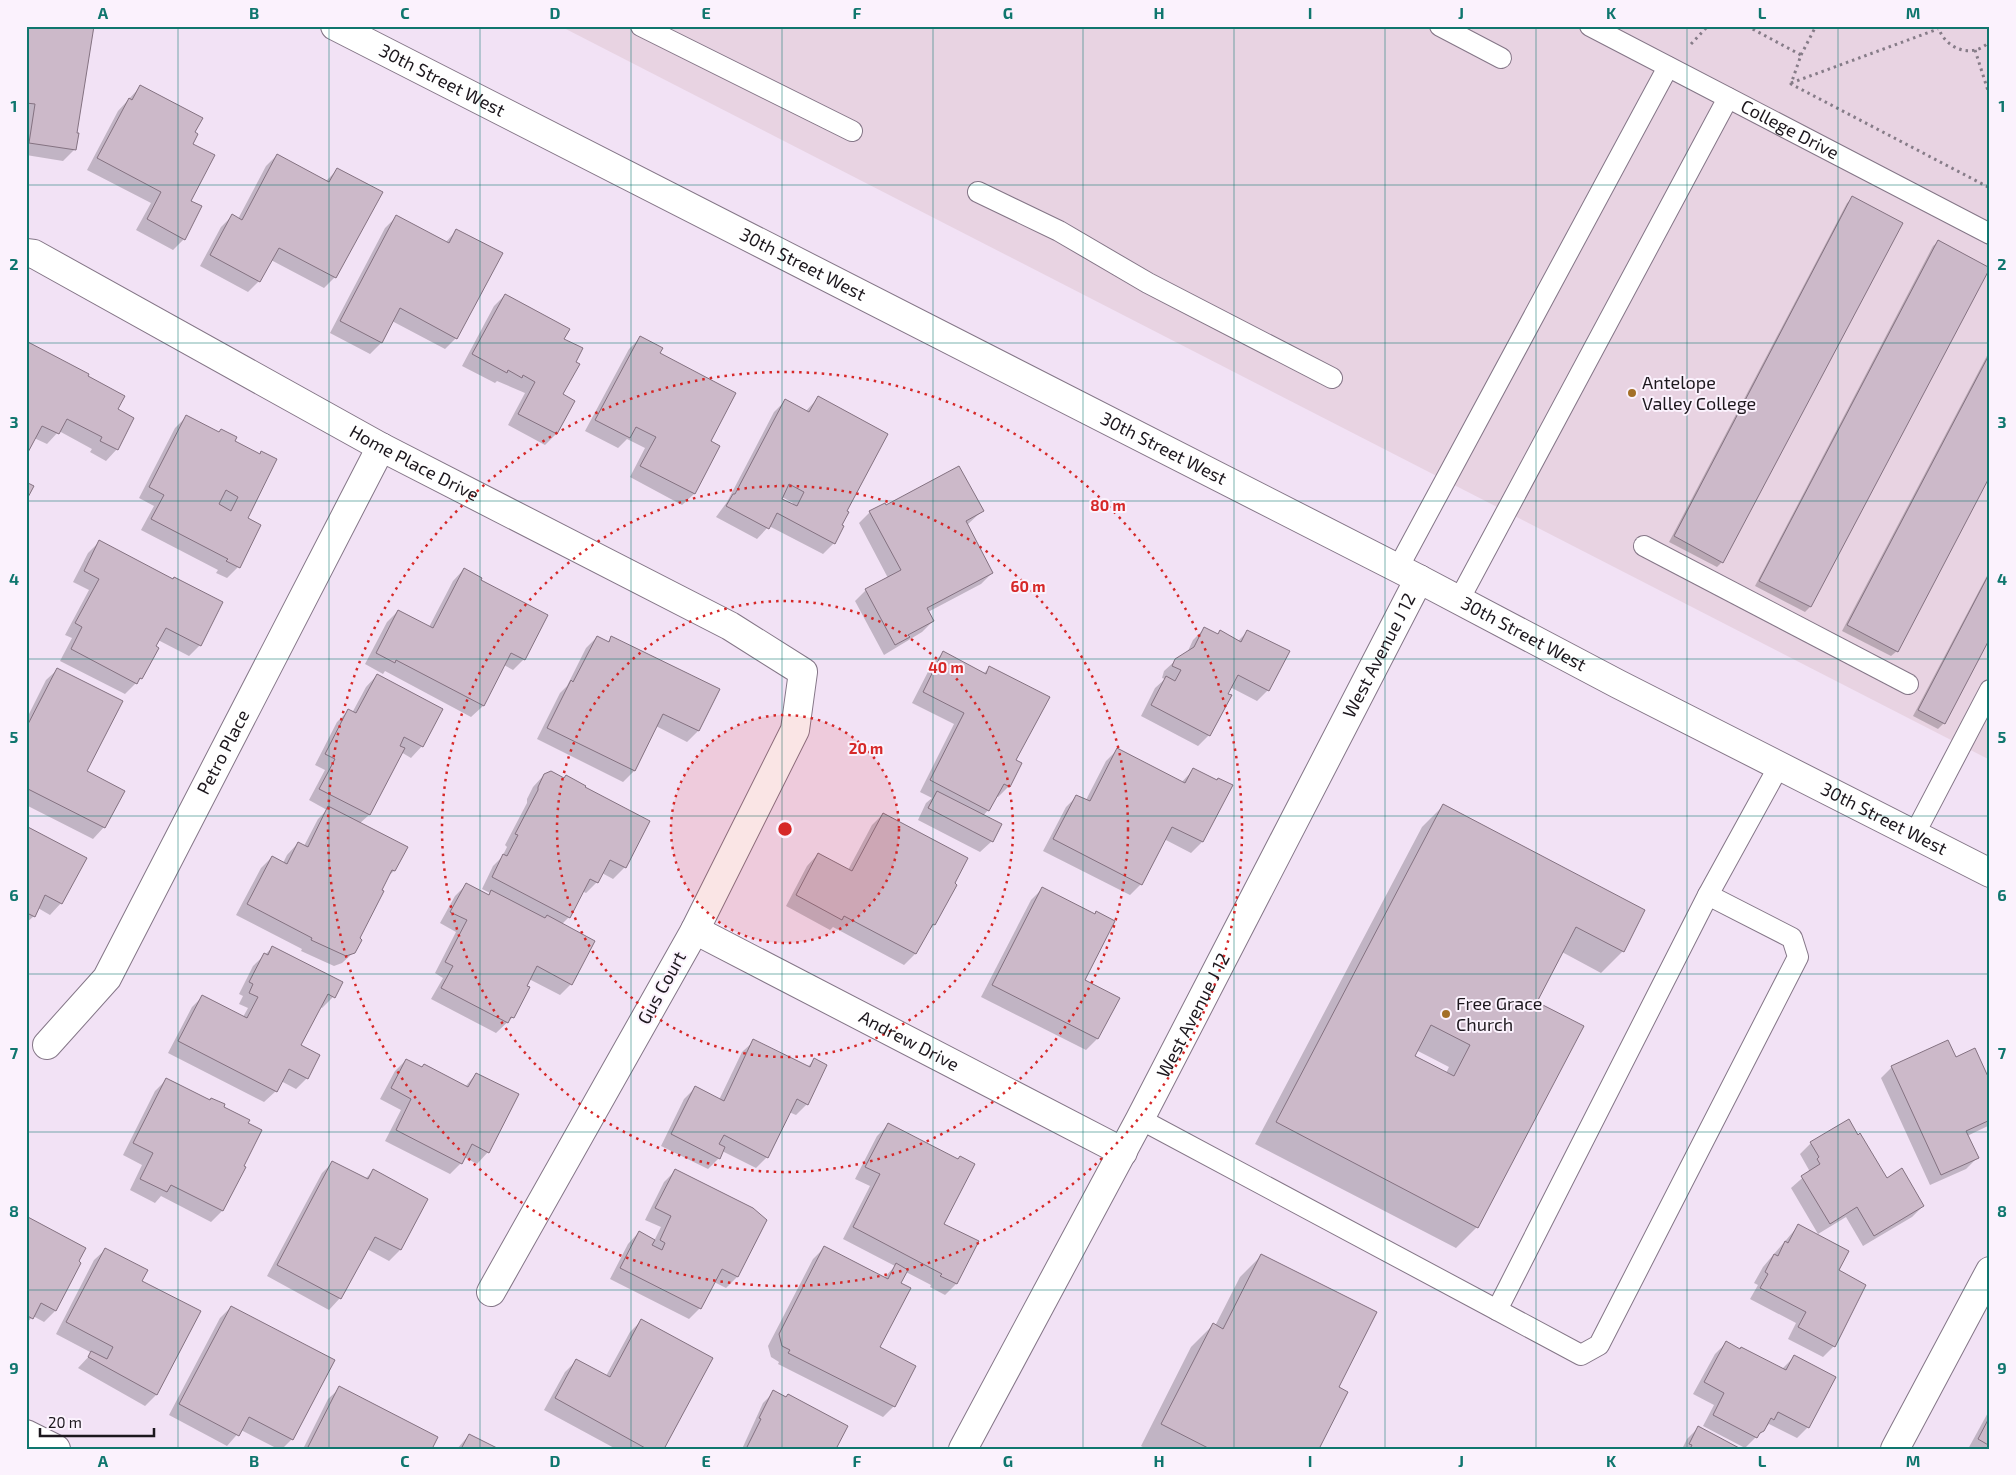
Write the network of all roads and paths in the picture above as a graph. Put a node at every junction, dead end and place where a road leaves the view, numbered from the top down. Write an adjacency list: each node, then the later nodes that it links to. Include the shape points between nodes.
1 (641, 26): 16 (lane)
2 (1440, 26): 11 (lane)
3 (1590, 26): 12 (lane, College Drive)
4 (1747, 26): 10 (path)
5 (1816, 26): 10 (path)
6 (345, 28): 24 (street, 30th Street West)
7 (1938, 28): 9 (path, via 1942,37 1958,50); 13 (path)
8 (1990, 41): 9 (path)
9 (1974, 50): 15 (path)
10 (1801, 55): 13 (path)
11 (1500, 58)
12 (1668, 67): 14 (lane, College Drive); 24 (lane)
13 (1791, 84): 17 (path)
14 (1728, 98): 19 (lane, College Drive); 25 (lane)
15 (1990, 98)
16 (852, 131)
17 (1990, 188)
18 (978, 192): 21 (lane, via 1059,231 1148,284)
19 (1990, 234)
20 (26, 253): 22 (street, Home Place Drive)
21 (1332, 378)
22 (381, 447): 26 (street, Home Place Drive, via 730,626); 34 (street, Petro Place, via 107,978)
23 (1644, 546): 27 (lane)
24 (1409, 573): 25 (street, 30th Street West); 35 (street, West Avenue J 12)
25 (1459, 600): 29 (street, 30th Street West)
26 (803, 672): 33 (street, Gus Court, via 795,730)
27 (1908, 684)
28 (1990, 690): 30 (lane)
29 (1779, 766): 30 (street, 30th Street West); 32 (lane)
30 (1914, 835): 31 (street, 30th Street West)
31 (1990, 873)
32 (1708, 895): 39 (lane); 39 (lane, via 1792,938 1798,957 1599,1344 1581,1355)
33 (695, 930): 36 (street, Andrew Drive); 38 (street, Gus Court)
34 (47, 1045)
35 (1140, 1119): 36 (street, West Avenue J 12); 39 (lane)
36 (1123, 1152): 42 (street, West Avenue J 12)
37 (1990, 1271): 43 (street)
38 (491, 1292)
39 (1497, 1310)
40 (26, 1434): 41 (street)
41 (56, 1449)
42 (963, 1449)
43 (1895, 1449)

